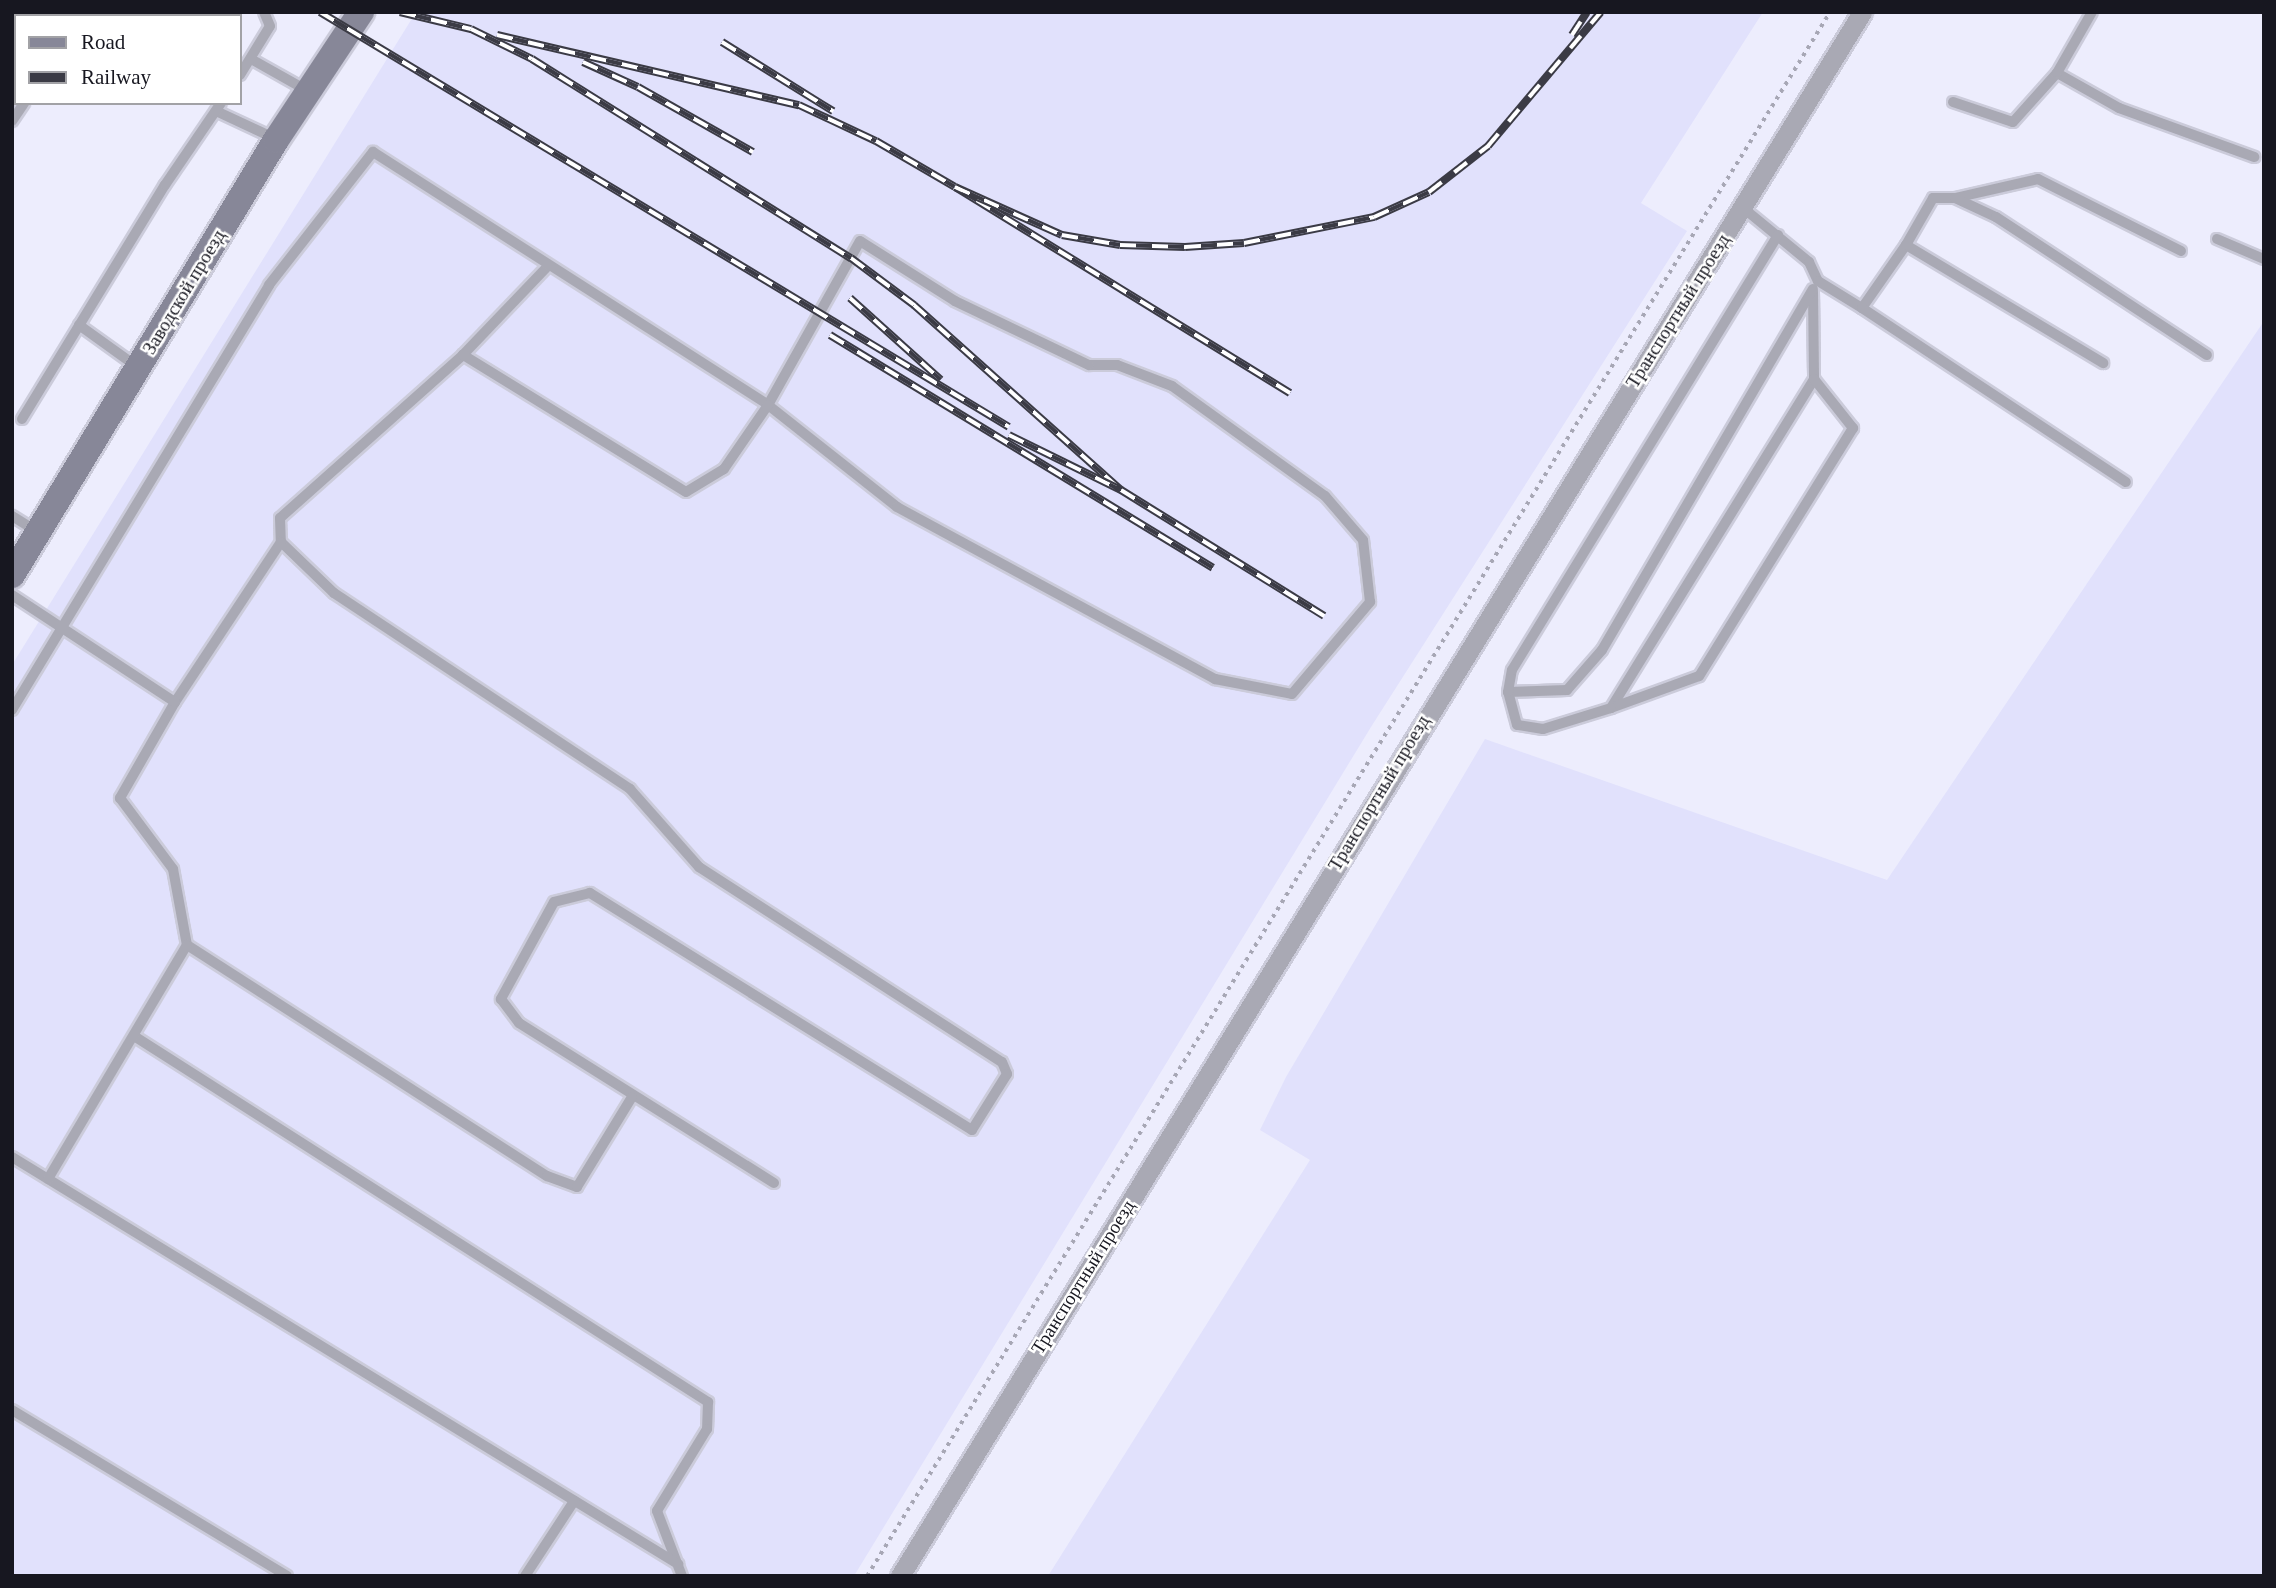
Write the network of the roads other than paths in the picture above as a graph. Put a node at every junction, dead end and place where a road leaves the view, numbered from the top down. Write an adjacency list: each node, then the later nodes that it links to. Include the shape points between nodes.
1 (264, 12): 5 (lane, via 270,26)
2 (361, 12): 8 (street, Заводской проезд)
3 (1862, 12): 16 (street, Транспортный проезд)
4 (2092, 12): 7 (lane)
5 (251, 59): 6 (lane); 8 (lane)
6 (242, 72)
7 (2057, 73): 9 (lane, via 2013,122); 14 (lane, via 2119,108)
8 (308, 91): 13 (street, Заводской проезд)
9 (1954, 102)
10 (22, 105): 12 (lane)
11 (219, 107): 13 (lane); 25 (lane)
12 (12, 121)
13 (276, 139): 29 (street, Заводской проезд)
14 (2254, 157)
15 (1955, 198): 19 (lane, via 1933,198); 20 (lane, via 2038,179); 27 (lane, via 1996,217)
16 (1742, 207): 17 (lane); 56 (street, Транспортный проезд)
17 (1778, 235): 23 (lane, via 1809,262); 40 (lane, via 1512,670)
18 (2217, 239): 21 (lane)
19 (1906, 245): 24 (lane); 28 (lane)
20 (2182, 251)
21 (2264, 259)
22 (547, 267): 26 (lane); 31 (lane); 39 (lane, via 373,152 269,285)
23 (1816, 285): 24 (lane); 30 (lane); 40 (lane, via 1601,650 1567,690)
24 (1862, 308): 33 (lane)
25 (79, 325): 29 (lane); 32 (lane)
26 (463, 355): 31 (lane, via 686,492 724,469); 36 (lane, via 280,518)
27 (2207, 355)
28 (2102, 363)
29 (138, 367): 35 (street, Заводской проезд)
30 (1814, 379): 42 (lane); 42 (lane, via 1853,428 1846,440 1699,676)
31 (768, 405): 31 (lane, via 897,507 1215,679 1292,694 1370,602 1363,540 1325,496 1172,386 1116,365 1089,365 955,301 860,241)
32 (22, 419)
33 (2126, 482)
34 (12, 516): 35 (lane)
35 (39, 532): 37 (street, Заводской проезд)
36 (281, 542): 41 (lane); 46 (lane, via 334,593 630,789 699,867 1002,1062 1007,1074 972,1130 590,893 554,902 502,999 519,1023)
37 (12, 575)
38 (12, 595): 39 (lane)
39 (64, 627): 41 (lane); 43 (lane)
40 (1508, 692): 42 (lane, via 1517,725 1543,729)
41 (175, 702): 44 (lane, via 120,798 173,869)
42 (1611, 708)
43 (12, 710)
44 (187, 945): 45 (lane); 46 (lane, via 547,1176 577,1187)
45 (134, 1036): 48 (lane); 52 (lane, via 708,1402 707,1429 657,1511)
46 (632, 1097): 49 (lane)
47 (12, 1157): 48 (lane)
48 (48, 1180): 51 (lane)
49 (774, 1184)
50 (12, 1410): 53 (lane)
51 (574, 1501): 52 (lane); 54 (lane)
52 (678, 1564): 55 (lane)
53 (286, 1576)
54 (525, 1576)
55 (682, 1576)
56 (900, 1576)

